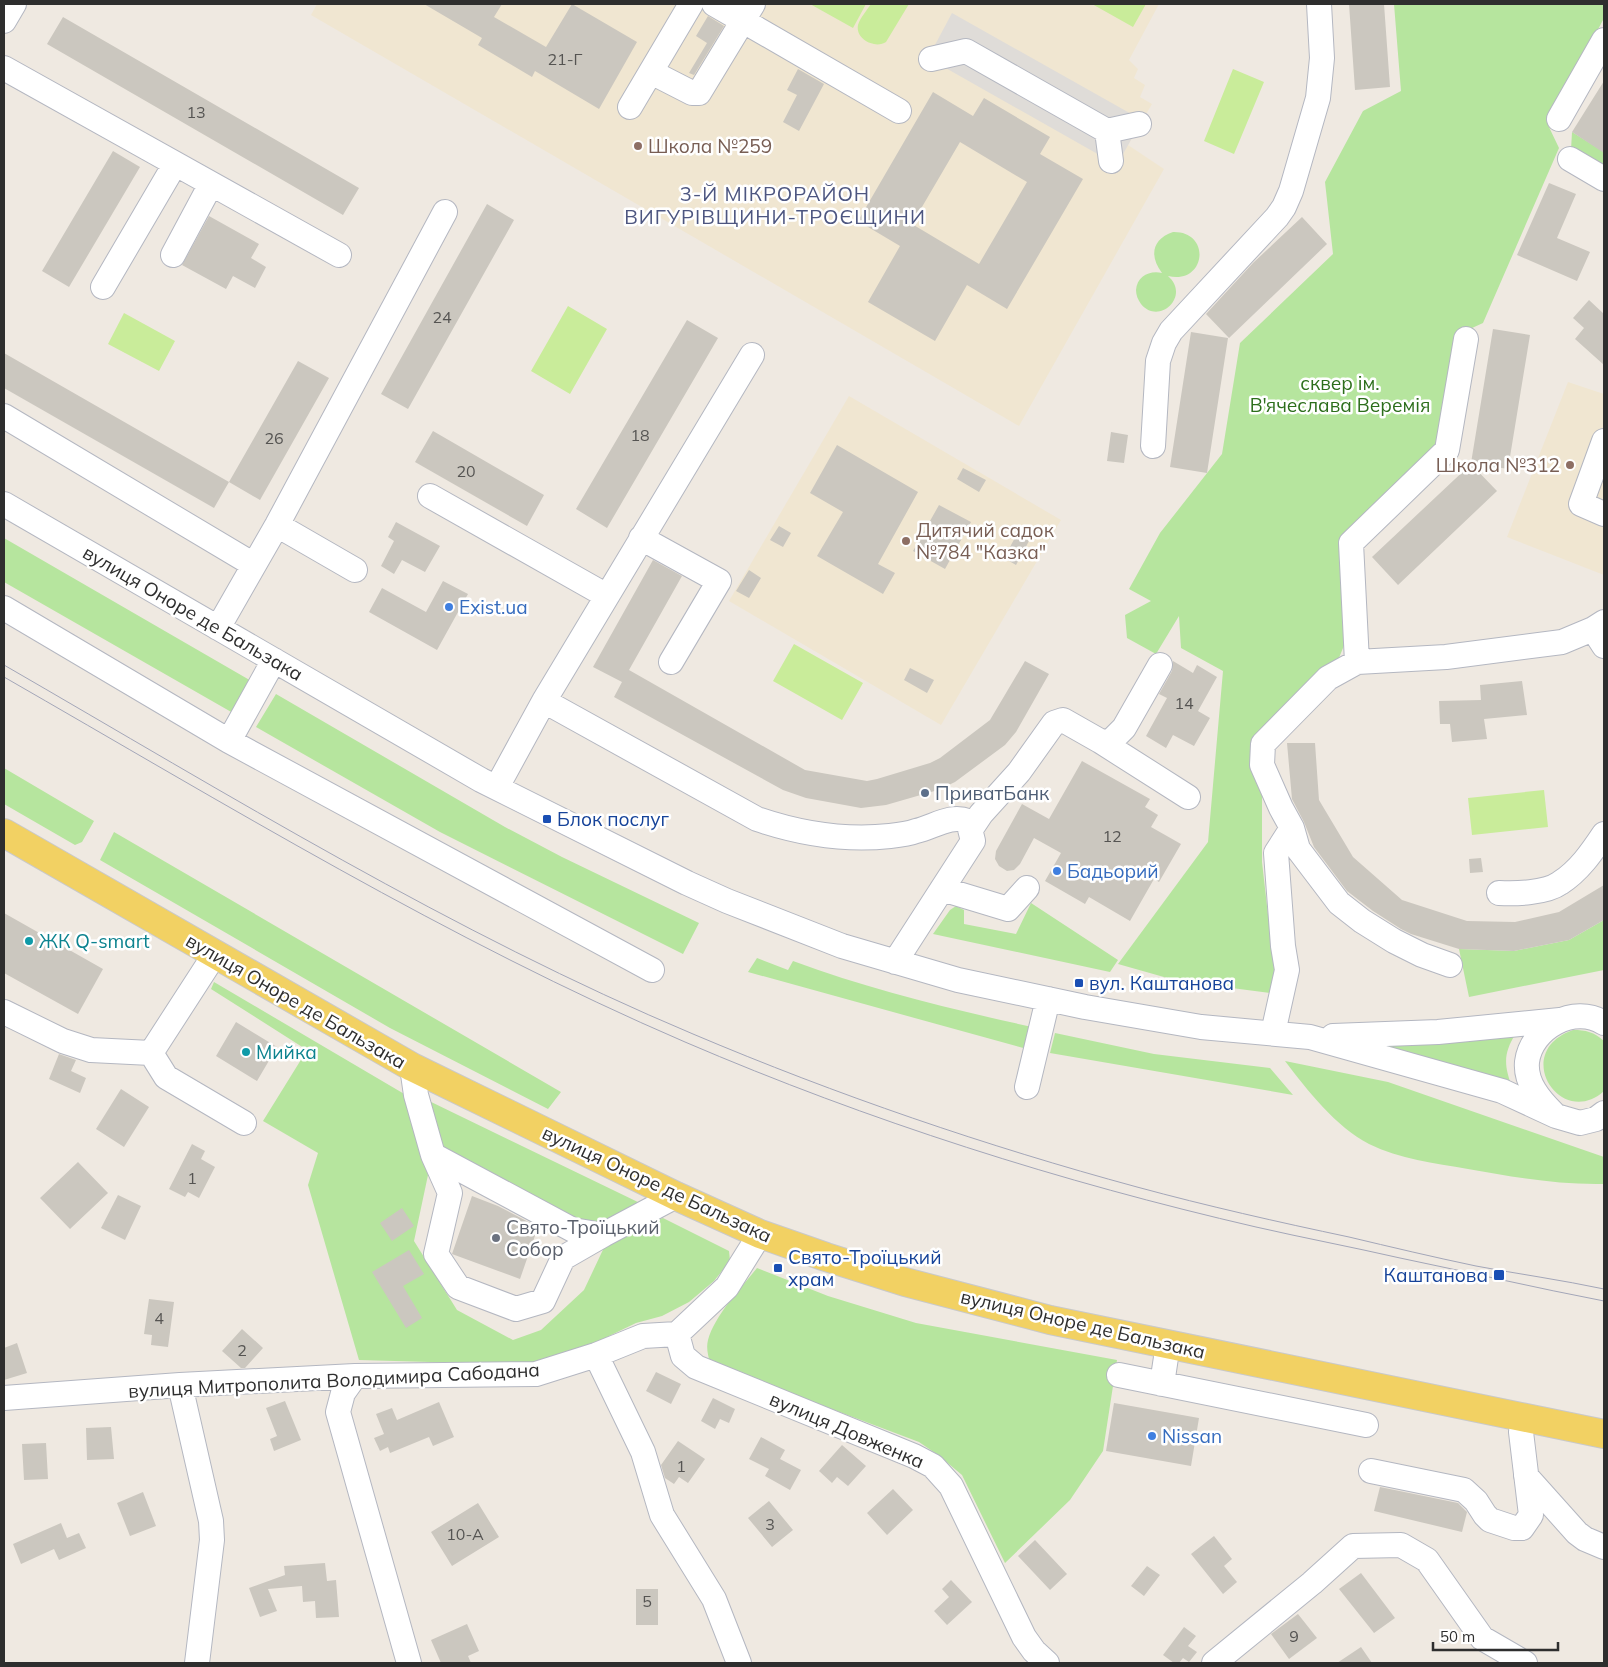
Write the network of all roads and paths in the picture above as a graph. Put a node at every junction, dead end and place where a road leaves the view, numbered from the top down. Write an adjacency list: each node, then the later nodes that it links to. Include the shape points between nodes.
1 (14, 4): 6 (street)
2 (691, 4): 10 (street)
3 (714, 4): 5 (street)
4 (1319, 4): 29 (street, via 1322,58 1318,98 1284,207 1170,331 1158,361)
5 (748, 12): 10 (street, via 699,93 692,94); 12 (street)
6 (4, 22)
7 (1604, 40): 13 (street)
8 (931, 59): 15 (street, via 966,51)
9 (4, 68): 18 (street)
10 (651, 72): 11 (street)
11 (630, 107)
12 (899, 111)
13 (1559, 119)
14 (1140, 124): 15 (street)
15 (1107, 131): 17 (street)
16 (1570, 159): 19 (street)
17 (1111, 161)
18 (175, 164): 20 (street); 24 (street)
19 (1604, 179)
20 (211, 184): 22 (street); 23 (street)
21 (445, 212): 33 (street)
22 (173, 255)
23 (339, 255)
24 (103, 287)
25 (1466, 339): 43 (street, via 1447,450 1350,543)
26 (752, 355): 34 (street)
27 (4, 416): 35 (street)
28 (1604, 441): 32 (street, via 1580,504)
29 (1153, 446)
30 (430, 496): 37 (street)
31 (4, 504): 39 (street, вулиця Оноре де Бальзака)
32 (1604, 514)
33 (277, 525): 35 (street); 36 (street)
34 (641, 538): 37 (street); 42 (street, via 719,581)
35 (254, 565): 39 (street)
36 (356, 570)
37 (607, 596): 45 (street)
38 (4, 608): 46 (street)
39 (218, 628): 41 (street, вулиця Оноре де Бальзака)
40 (1601, 633): 43 (street, via 1562,642 1446,657)
41 (274, 660): 46 (street); 48 (street, вулиця Оноре де Бальзака)
42 (671, 662)
43 (1357, 662): 50 (street, via 1328,678 1263,744 1262,765)
44 (1160, 665): 47 (street, via 1124,728 1110,742)
45 (544, 701): 48 (street); 51 (street, via 757,819 784,828 816,836 881,837 916,832 959,818 968,821)
46 (229, 741): 60 (street)
47 (1100, 742): 49 (street); 51 (street, via 1063,720 1048,720 1019,772)
48 (496, 788): 58 (street, вулиця Оноре де Бальзака, via 719,898 842,946)
49 (1188, 797)
50 (1292, 828): 59 (street, via 1298,849 1339,903 1394,941); 66 (street, via 1276,853 1287,970)
51 (971, 829): 55 (street, via 974,841)
52 (4, 832): 57 (main road, вулиця Оноре де Бальзака)
53 (1604, 834): 56 (street, via 1586,861 1559,884 1524,894)
54 (1027, 888): 55 (street, via 1008,909)
55 (942, 889): 58 (street)
56 (1499, 894)
57 (215, 954): 68 (street); 69 (main road, вулиця Оноре де Бальзака)
58 (895, 962): 61 (street, вулиця Оноре де Бальзака, via 958,980)
59 (1450, 965)
60 (652, 970)
61 (1048, 999): 66 (street, вулиця Оноре де Бальзака, via 1201,1027); 70 (street)
62 (1604, 1010): 64 (street)
63 (4, 1012): 68 (street, via 91,1050)
64 (1570, 1018): 65 (street, via 1591,1018); 67 (street, вулиця Оноре де Бальзака, via 1438,1032); 72 (street, via 1550,1026 1535,1042 1527,1063 1536,1094)
65 (1604, 1023)
66 (1273, 1032): 67 (street, вулиця Оноре де Бальзака)
67 (1310, 1037): 72 (street, вулиця Оноре де Бальзака, via 1502,1091)
68 (151, 1053): 73 (street, via 166,1077)
69 (412, 1067): 76 (street, via 416,1096); 77 (main road, вулиця Оноре де Бальзака)
70 (1027, 1088)
71 (1604, 1113): 74 (street)
72 (1556, 1116): 74 (street, вулиця Оноре де Бальзака)
73 (244, 1123)
74 (1580, 1123): 75 (street)
75 (1604, 1132)
76 (433, 1156): 79 (street, via 574,1230); 79 (street, via 450,1192 436,1254 458,1287 516,1309 543,1301 563,1258)
77 (676, 1196): 78 (main road, вулиця Оноре де Бальзака); 79 (street)
78 (760, 1234): 80 (street, via 727,1287); 81 (main road, вулиця Оноре де Бальзака, via 905,1282 1050,1320)
79 (603, 1235)
80 (678, 1334): 82 (street, вулиця Митрополита Володимира Сабодана, via 643,1336); 97 (street, вулиця Довженка, via 683,1356 696,1368 933,1466 951,1486 1024,1637)
81 (1168, 1344): 85 (street); 88 (main road, вулиця Оноре де Бальзака)
82 (596, 1355): 84 (street, вулиця Митрополита Володимира Сабодана, via 536,1374); 96 (street, via 643,1452 662,1515 714,1599)
83 (1119, 1375): 85 (street)
84 (355, 1376): 86 (street, вулиця Митрополита Володимира Сабодана); 95 (street, via 343,1393 338,1412)
85 (1162, 1384): 89 (street)
86 (180, 1385): 87 (street, вулиця Митрополита Володимира Сабодана); 94 (street, via 212,1521)
87 (4, 1398)
88 (1523, 1417): 90 (main road, вулиця Оноре де Бальзака); 92 (street, via 1521,1432)
89 (1366, 1425)
90 (1604, 1434)
91 (1371, 1471): 92 (street, via 1464,1490 1490,1520 1514,1528 1522,1528 1531,1515)
92 (1526, 1476): 93 (street, via 1577,1532)
93 (1604, 1547)
94 (197, 1663)
95 (409, 1663)
96 (739, 1663)
97 (1047, 1663)
98 (1214, 1663): 99 (street, via 1353,1546 1401,1545 1427,1560 1482,1638)
99 (1525, 1663)

